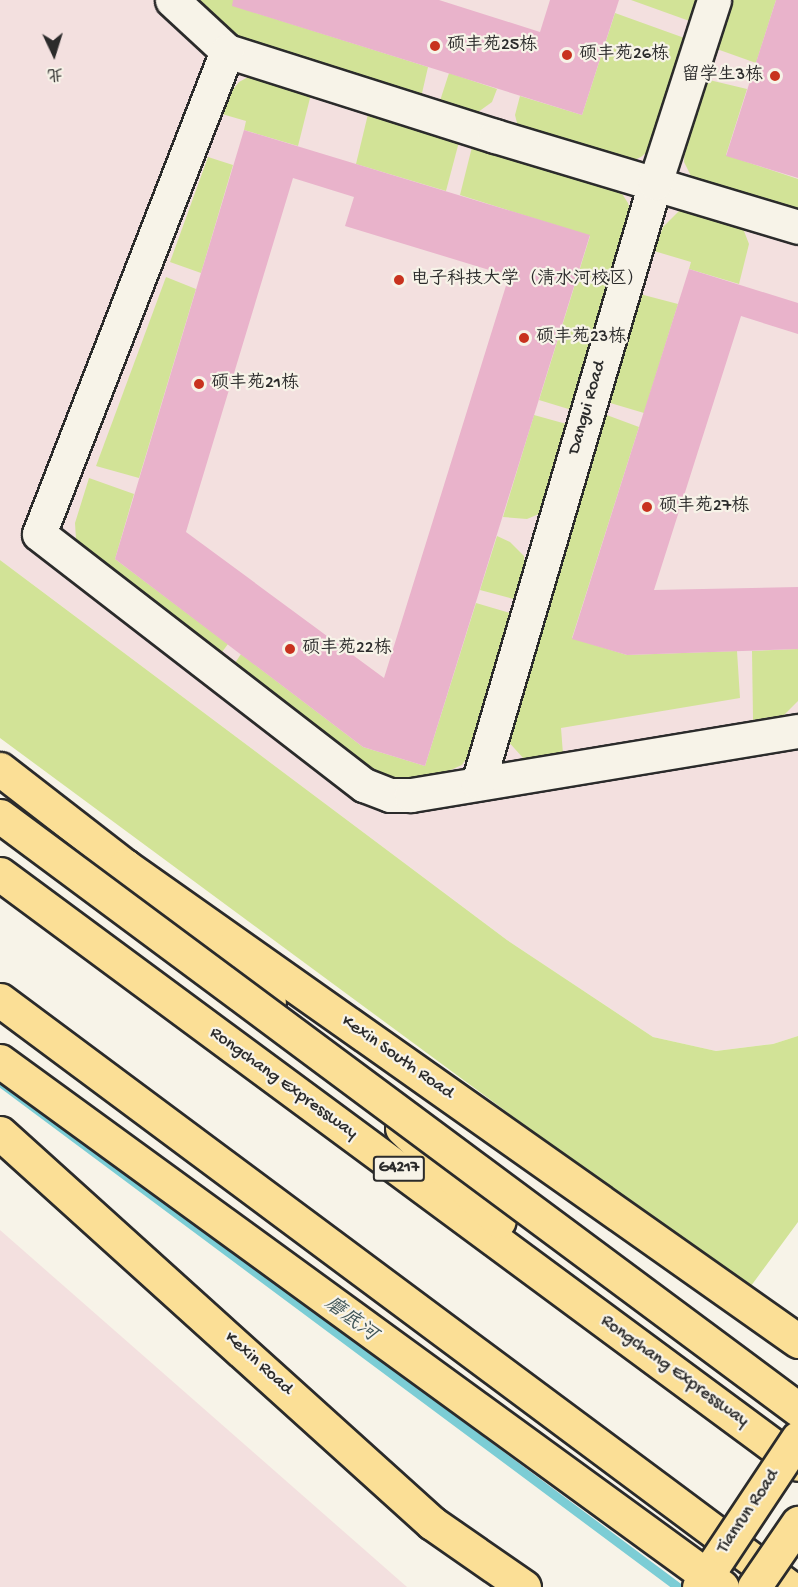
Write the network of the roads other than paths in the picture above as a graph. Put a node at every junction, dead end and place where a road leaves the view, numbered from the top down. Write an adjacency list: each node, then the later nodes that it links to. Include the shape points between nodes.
1 (172, 0): 3 (street)
2 (714, 0): 4 (street, Dangui Road)
3 (227, 51): 4 (street); 9 (street, via 39,534 363,785 390,795 411,795)
4 (655, 183): 5 (street); 9 (street, Dangui Road)
5 (798, 227)
6 (798, 731): 9 (street)
7 (0, 748): 11 (main road)
8 (0, 769): 11 (main road, Kexin South Road)
9 (478, 783)
10 (0, 816): 18 (main road, bridge)
11 (125, 866): 16 (main road); 17 (main road, Kexin South Road)
12 (0, 874): 16 (main road, Rongchang Expressway / G4217)
13 (0, 1000): 26 (main road)
14 (0, 1061): 24 (main road, bridge)
15 (0, 1132): 22 (main road, Kexin Road, via 432,1522)
16 (603, 1320): 20 (main road, Rongchang Expressway / G4217)
17 (798, 1341)
18 (798, 1408)
19 (798, 1438): 23 (main road, Tianrun Road, bridge)
20 (798, 1464)
21 (798, 1523): 25 (main road, bridge)
22 (524, 1587)
23 (699, 1587)
24 (722, 1587)
25 (754, 1587)
26 (789, 1587)

